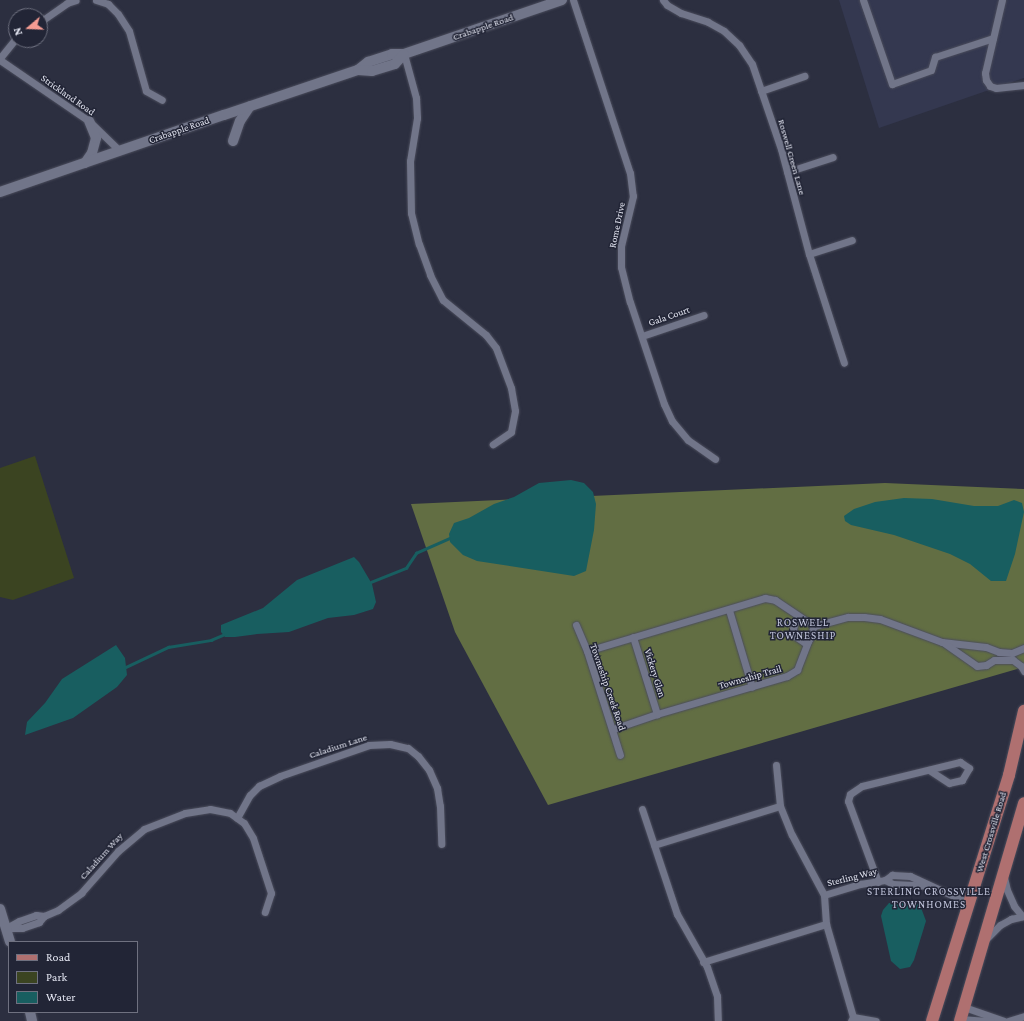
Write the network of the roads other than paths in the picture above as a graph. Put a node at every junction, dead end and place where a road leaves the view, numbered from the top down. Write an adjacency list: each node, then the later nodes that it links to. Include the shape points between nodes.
1 (76, 0): 8 (street)
2 (96, 0): 16 (street, via 108,4 118,14 129,31 146,91)
3 (562, 0): 11 (street, Crabapple Road)
4 (573, 0): 28 (street, Rome Drive, via 630,173 633,196 621,246 621,267)
5 (664, 0): 15 (street, Roswell Green Lane, via 681,13 708,22 739,45 752,64)
6 (864, 0): 9 (street, via 892,84 930,70 936,57)
7 (1002, 0): 9 (street)
8 (48, 16)
9 (993, 38): 14 (street, via 985,73 990,86 996,88)
10 (8, 48): 12 (street)
11 (404, 54): 17 (street, Crabapple Road, via 395,64 372,71 358,70); 30 (street, via 416,98 417,118 410,161 411,213 419,244 430,275 443,300 486,335 496,348 511,388 515,412 511,432)
12 (0, 59): 18 (street, Strickland Road)
13 (804, 76): 15 (street)
14 (1024, 85)
15 (761, 91): 23 (street, Roswell Green Lane)
16 (162, 100)
17 (250, 106): 19 (street, via 240,121); 20 (street, Crabapple Road)
18 (89, 121): 20 (street, Strickland Road); 22 (street, via 96,138)
19 (233, 141)
20 (120, 151): 22 (street, Crabapple Road)
21 (833, 157): 23 (street)
22 (85, 163): 24 (street, Crabapple Road)
23 (787, 172): 26 (street, Roswell Green Lane)
24 (0, 192)
25 (852, 240): 26 (street)
26 (809, 254): 29 (street, Roswell Green Lane)
27 (704, 315): 28 (street, Gala Court)
28 (642, 336): 31 (street, Rome Drive, via 672,422 688,440)
29 (844, 363)
30 (492, 444)
31 (715, 459)
32 (729, 610): 33 (street, via 765,598 775,600); 36 (street); 43 (street)
33 (803, 620): 35 (street); 37 (street, via 798,619 795,622 795,636 804,642)
34 (576, 625): 40 (street, Towneship Creek Road)
35 (814, 626): 37 (street, Towneship Trail); 38 (street, via 848,618 880,619)
36 (633, 638): 40 (street); 45 (street, Vickery Glen)
37 (810, 638): 43 (street, Towneship Trail, via 798,670 788,676)
38 (942, 642): 41 (street, via 986,647); 41 (street, via 977,666)
39 (1024, 648): 41 (street)
40 (587, 651): 46 (street, Towneship Creek Road)
41 (1012, 656): 42 (street)
42 (1024, 671)
43 (752, 687): 45 (street, Towneship Trail)
44 (1024, 711): 59 (main road, West Crossville Road, via 1009,775)
45 (657, 714): 46 (street, Towneship Trail)
46 (613, 729): 47 (street, Towneship Creek Road)
47 (620, 756)
48 (776, 765): 51 (street)
49 (929, 770): 49 (street, via 960,762 969,768 962,780 949,782); 57 (street, via 862,786 850,794 848,801)
50 (1024, 803): 56 (main road)
51 (780, 806): 55 (street); 58 (street, via 792,835)
52 (642, 809): 55 (street)
53 (237, 818): 54 (street, Caladium Lane, via 250,795 259,786 280,776 369,745 390,744 408,748 429,770 437,788 440,806); 61 (street, Caladium Way, via 244,823 253,838 264,868 271,893); 64 (street, Caladium Way, via 230,813 210,809 197,810 144,829 118,850 81,893 58,910 44,916 39,922 22,928)
54 (441, 844)
55 (654, 845): 67 (street, via 677,914)
56 (1004, 873): 62 (street, via 1007,890 1014,906); 66 (main road)
57 (881, 881): 58 (street, Sterling Way); 59 (street, Sterling Way, via 892,875 910,876)
58 (824, 894): 63 (street)
59 (969, 904): 74 (main road, West Crossville Road)
60 (0, 909): 64 (street)
61 (265, 912)
62 (1023, 916): 66 (street, via 1000,925)
63 (826, 924): 67 (street); 70 (street)
64 (6, 928): 65 (street)
65 (10, 941)
66 (983, 942): 68 (main road)
67 (704, 962): 72 (street, via 717,996)
68 (964, 1007): 71 (main road); 76 (street)
69 (1024, 1016): 77 (street)
70 (852, 1019): 73 (street)
71 (960, 1020): 75 (street)
72 (718, 1021)
73 (876, 1021)
74 (932, 1021)
75 (991, 1021)
76 (1004, 1021)
77 (1008, 1021)

